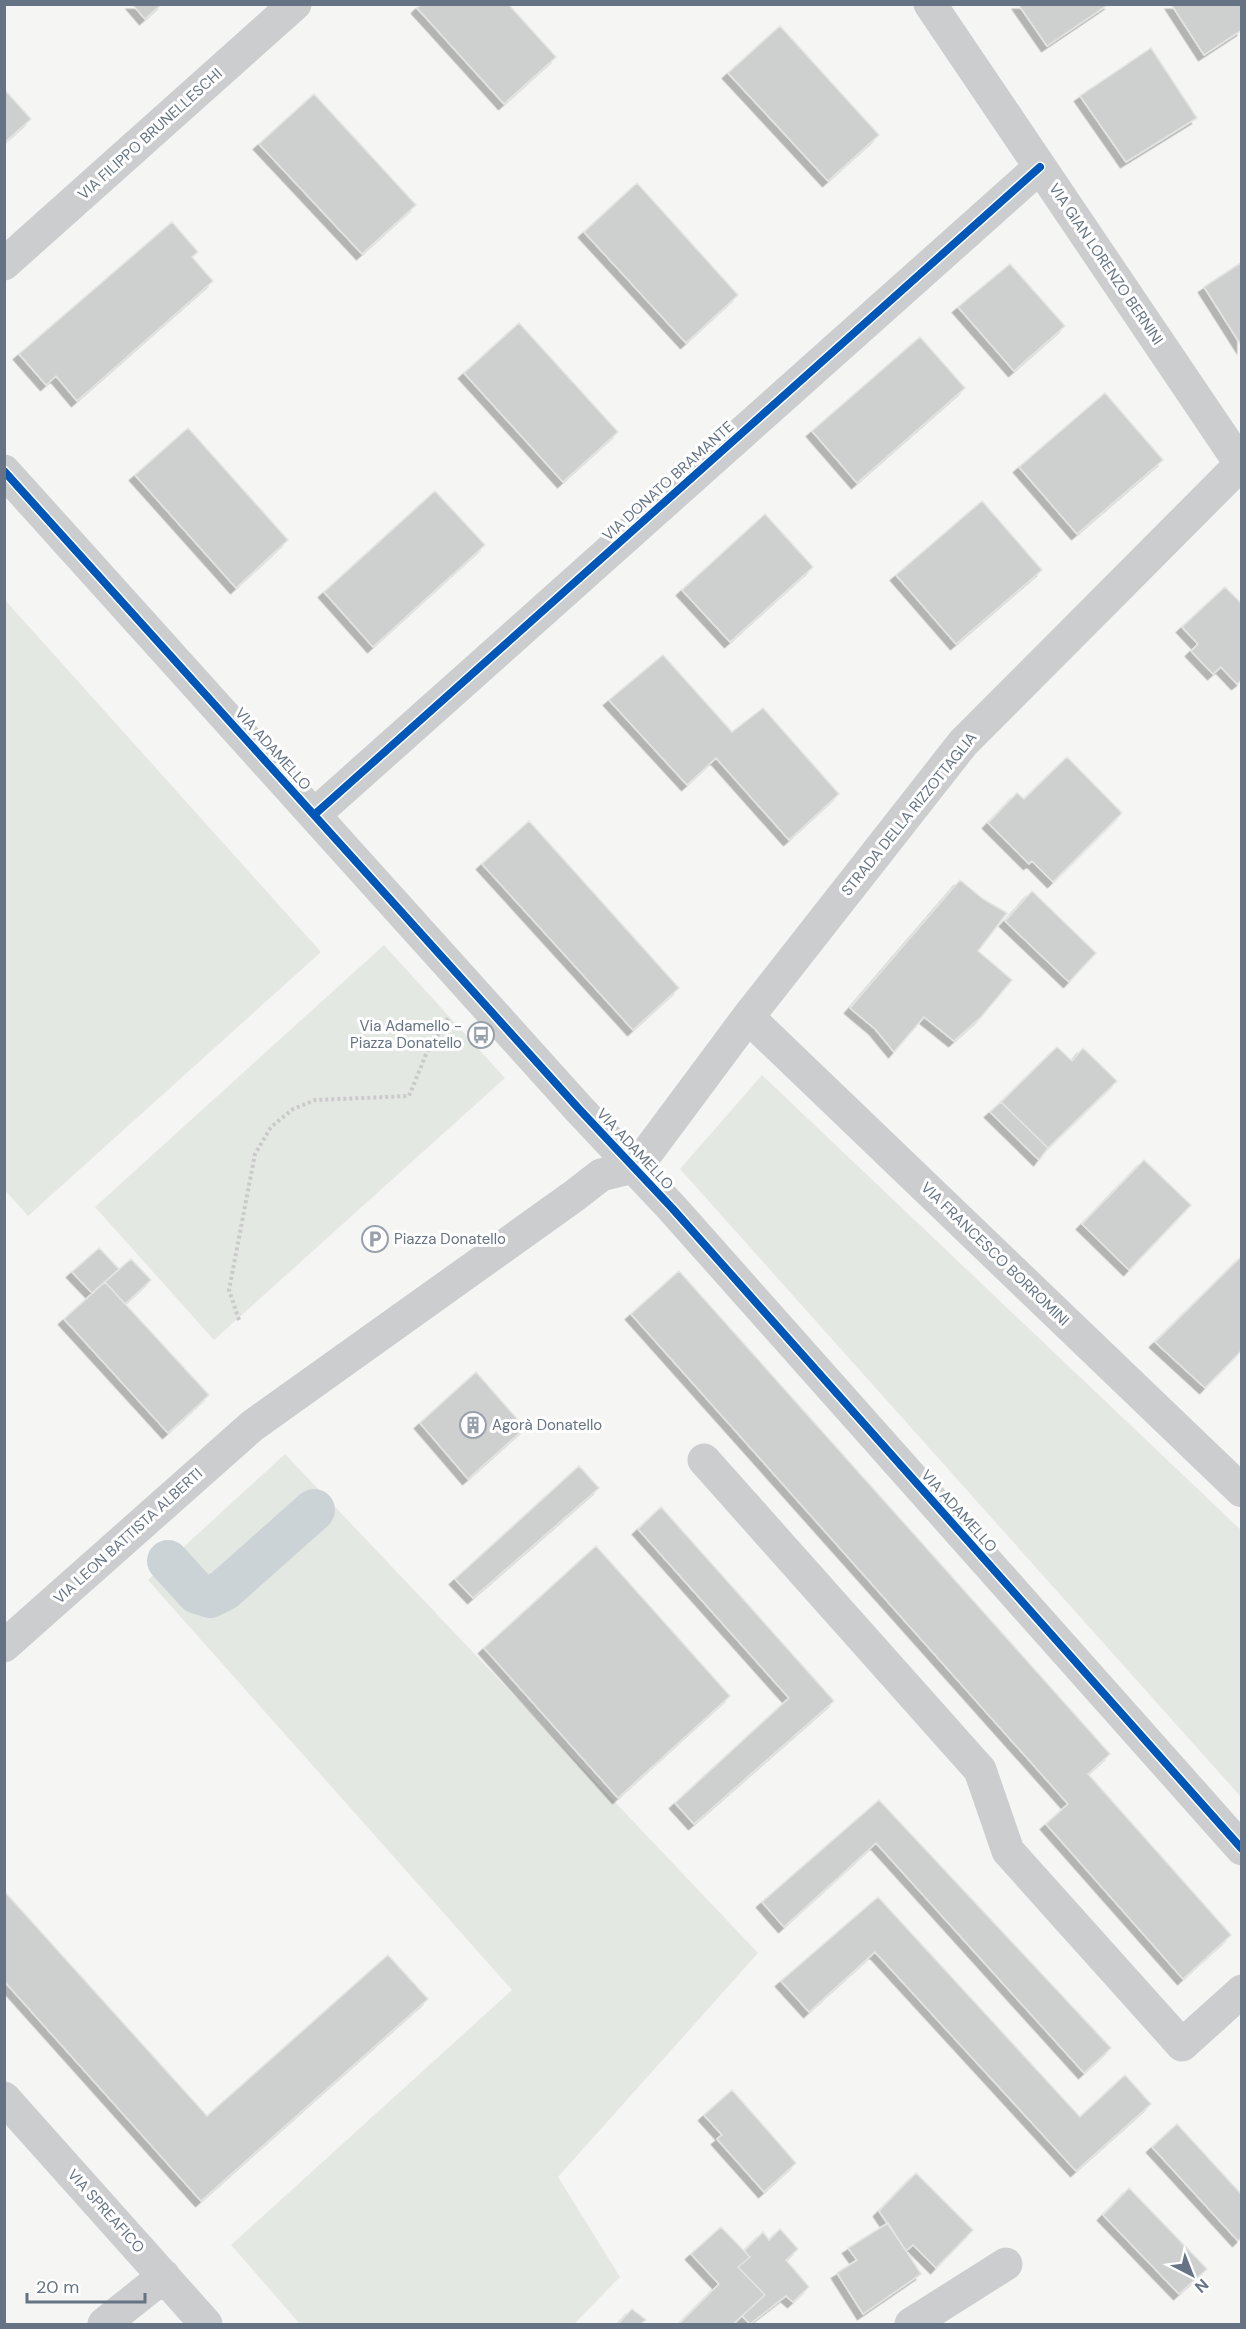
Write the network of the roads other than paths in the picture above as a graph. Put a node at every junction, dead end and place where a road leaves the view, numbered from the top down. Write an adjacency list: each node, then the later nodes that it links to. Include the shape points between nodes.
1 (295, 4): 4 (street, VIA FILIPPO BRUNELLESCHI)
2 (930, 4): 3 (street, VIA GIAN LORENZO BERNINI)
3 (1040, 166): 5 (street, VIA GIAN LORENZO BERNINI); 7 (street, VIA DONATO BRAMANTE)
4 (4, 264)
5 (1241, 464): 8 (street, STRADA DELLA RIZZOTTAGLIA, via 963,743)
6 (4, 471): 7 (street, VIA ADAMELLO)
7 (314, 815): 9 (street, VIA ADAMELLO)
8 (748, 1017): 9 (street, STRADA DELLA RIZZOTTAGLIA); 11 (street, VIA FRANCESCO BORROMINI)
9 (633, 1167): 12 (street, VIA LEON BATTISTA ALBERTI, via 601,1175 252,1426); 13 (street, VIA ADAMELLO)
10 (704, 1460): 14 (street, via 980,1770 1008,1851 1182,2045)
11 (1242, 1491)
12 (4, 1646)
13 (1242, 1849)
14 (1242, 1991)
15 (4, 2098): 17 (street, VIA SPREAFICO)
16 (1006, 2264): 20 (street)
17 (164, 2276): 18 (street); 19 (street, VIA SPREAFICO)
18 (104, 2325)
19 (206, 2325)
20 (911, 2325)

